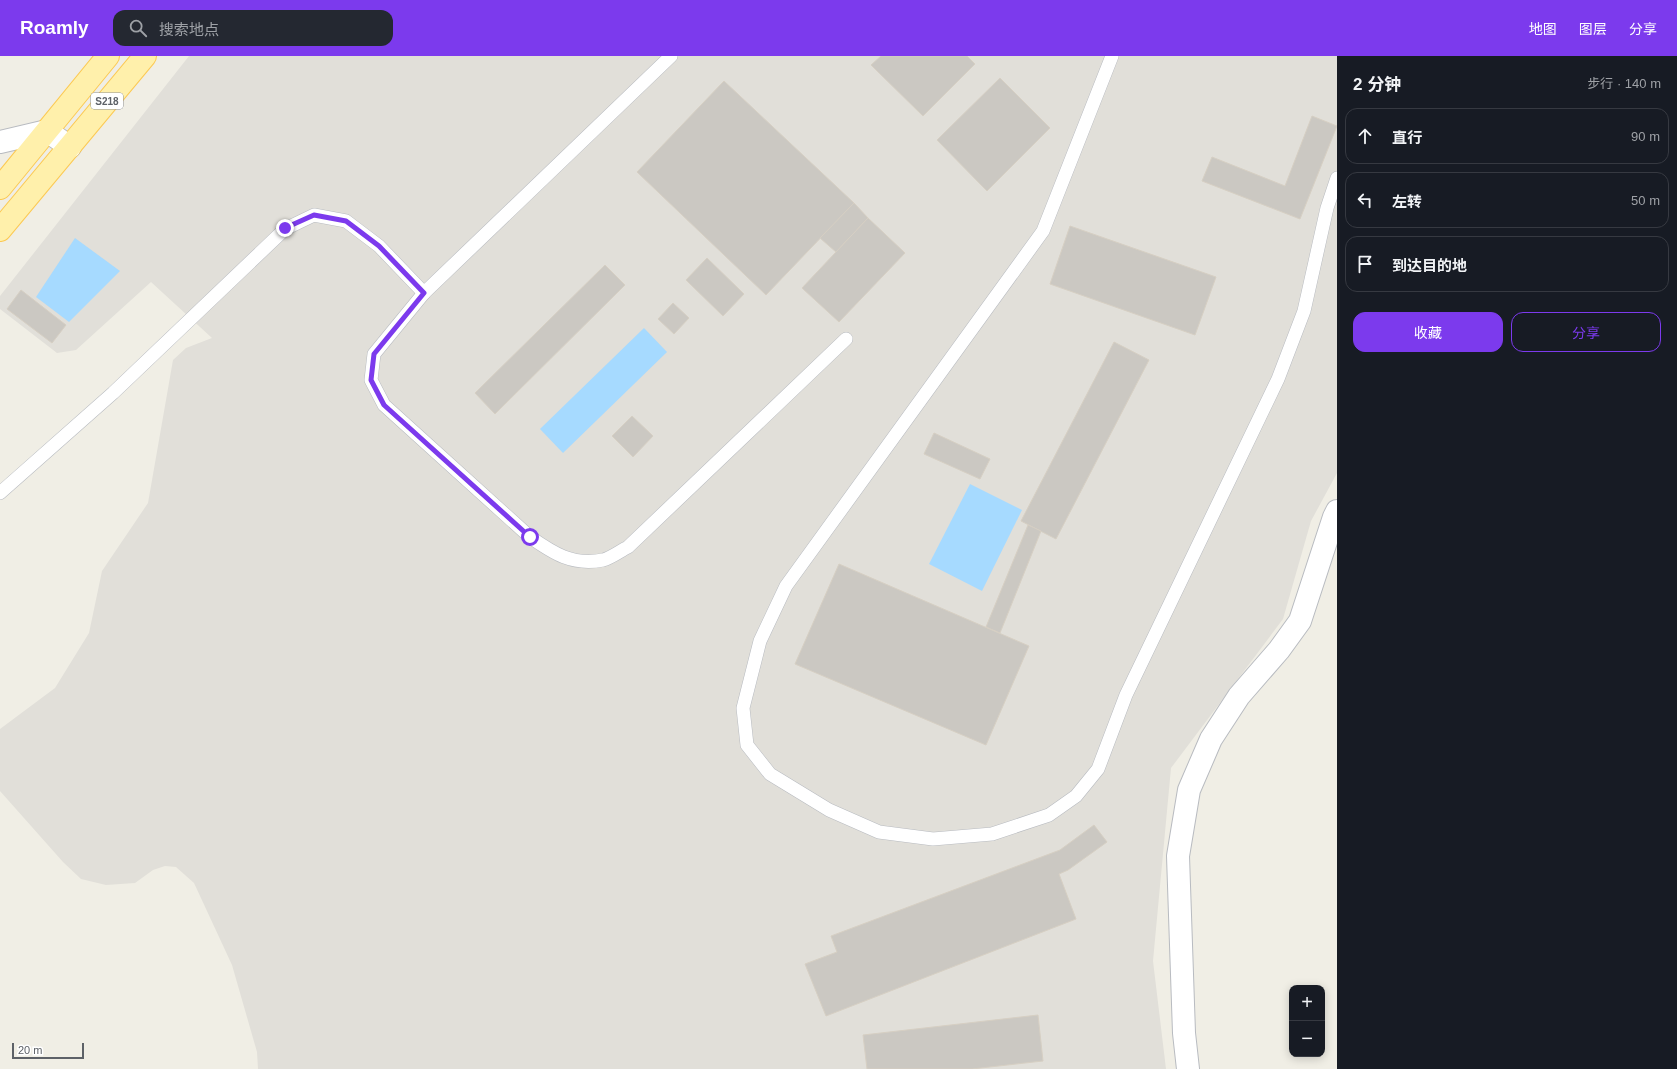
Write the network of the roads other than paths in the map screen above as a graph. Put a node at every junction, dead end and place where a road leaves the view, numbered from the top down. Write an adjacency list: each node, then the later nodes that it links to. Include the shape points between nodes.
1 (108, 56): 5 (main road, S218)
2 (145, 56): 7 (main road, S218)
3 (671, 56): 11 (lane)
4 (1112, 56): 8 (lane, via 1042,231 786,586 760,641 743,708 747,745 770,774 829,810 879,832 934,839 992,834 1048,814 1076,796 1094,774 1126,695 1278,379 1304,311 1327,208)
5 (47, 131): 6 (street); 7 (street); 9 (main road, S218)
6 (0, 142)
7 (70, 147): 10 (main road, S218)
8 (1337, 178)
9 (0, 188)
10 (0, 230)
11 (424, 293): 12 (lane, via 374,354 371,380 384,405 530,537 554,554 581,562 604,560 628,547); 13 (lane, via 379,246 346,221 314,215 306,218 285,228 113,393)
12 (846, 339)
13 (0, 492)
14 (1337, 511): 15 (street, via 1300,621 1279,650 1239,696 1210,739 1189,790 1178,856 1184,1033)
15 (1188, 1069)

